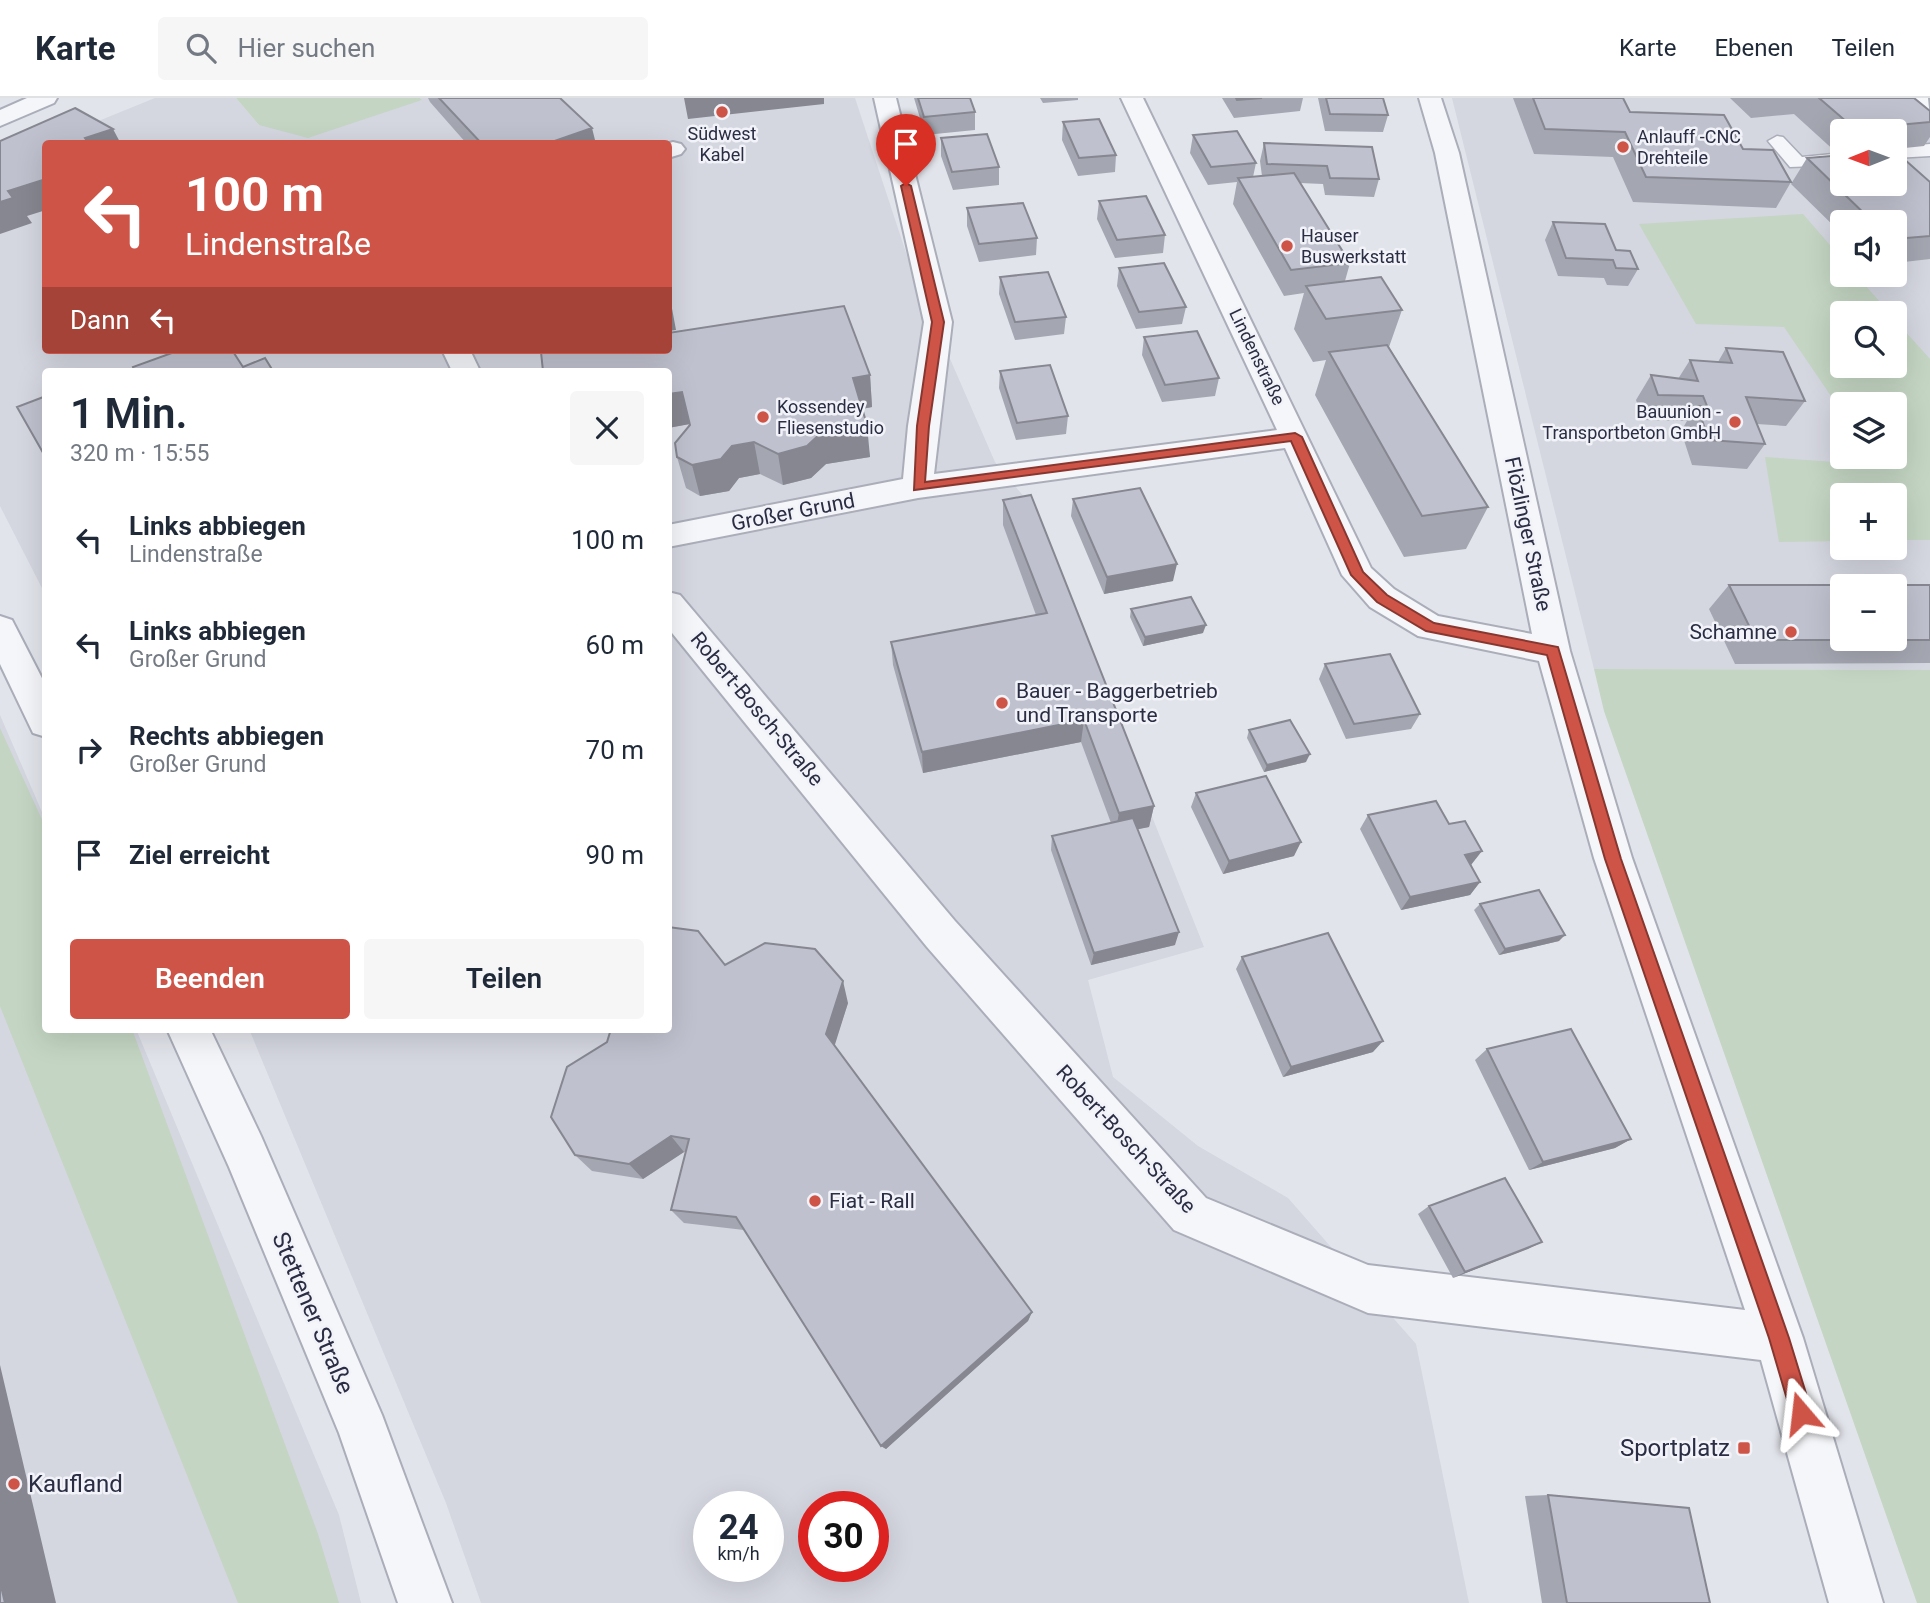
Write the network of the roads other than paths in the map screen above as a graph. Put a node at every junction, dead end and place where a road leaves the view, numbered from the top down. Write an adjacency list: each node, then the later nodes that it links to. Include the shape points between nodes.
1 (46, 98): 7 (street)
2 (884, 98): 13 (street, via 938,322)
3 (1132, 98): 12 (street, Lindenstraße)
4 (1430, 98): 17 (street, Flözlinger Straße, via 1447,153)
5 (1914, 98): 6 (street)
6 (1930, 111)
7 (0, 118)
8 (1777, 142): 11 (lane, via 1797,163)
9 (1930, 150): 10 (lane)
10 (1908, 152)
11 (1830, 160)
12 (1295, 437): 13 (street, Großer Grund); 17 (street, Lindenstraße, via 1358,575 1382,598 1430,627)
13 (918, 487): 14 (street, Großer Grund)
14 (672, 535)
15 (672, 609): 20 (street, Robert-Bosch-Straße, via 941,934 1190,1214 1368,1289)
16 (0, 629): 18 (street)
17 (1553, 651): 20 (street, Flözlinger Straße, via 1613,859)
18 (42, 715)
19 (190, 1033): 21 (street, Stettener Straße, via 364,1433)
20 (1779, 1338): 22 (street, Flözlinger Straße)
21 (425, 1603)
22 (1856, 1603)

